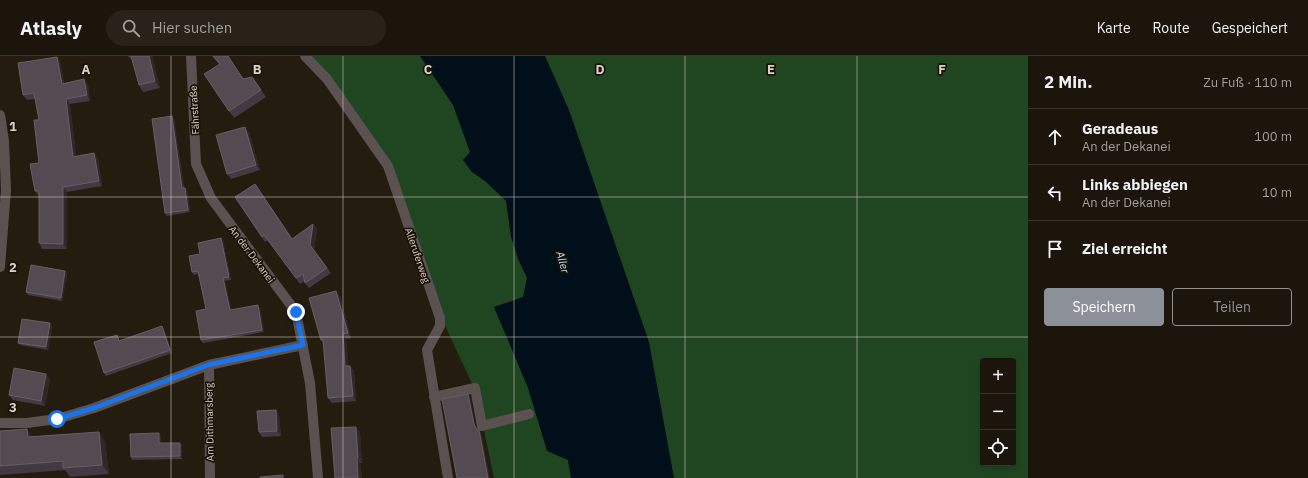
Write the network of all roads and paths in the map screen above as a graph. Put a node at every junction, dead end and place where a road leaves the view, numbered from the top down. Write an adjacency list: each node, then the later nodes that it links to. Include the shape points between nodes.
1 (191, 56): 4 (street, Fährstraße)
2 (305, 56): 9 (street, Alleruferweg, via 326,79 388,166 440,318 440,326 427,350)
3 (0, 115): 5 (street, via 6,190)
4 (196, 164): 7 (street, An der Dekanei, via 211,198 296,312)
5 (2, 223): 6 (street)
6 (0, 268)
7 (303, 345): 8 (street); 13 (street, An der Dekanei, via 310,383)
8 (208, 365): 11 (street, via 94,408 57,419 27,423); 12 (street, Am Dithmarsberg)
9 (434, 397): 10 (street, via 475,388 482,426); 14 (street, Alleruferweg)
10 (529, 414)
11 (0, 422)
12 (210, 478)
13 (318, 478)
14 (448, 478)

